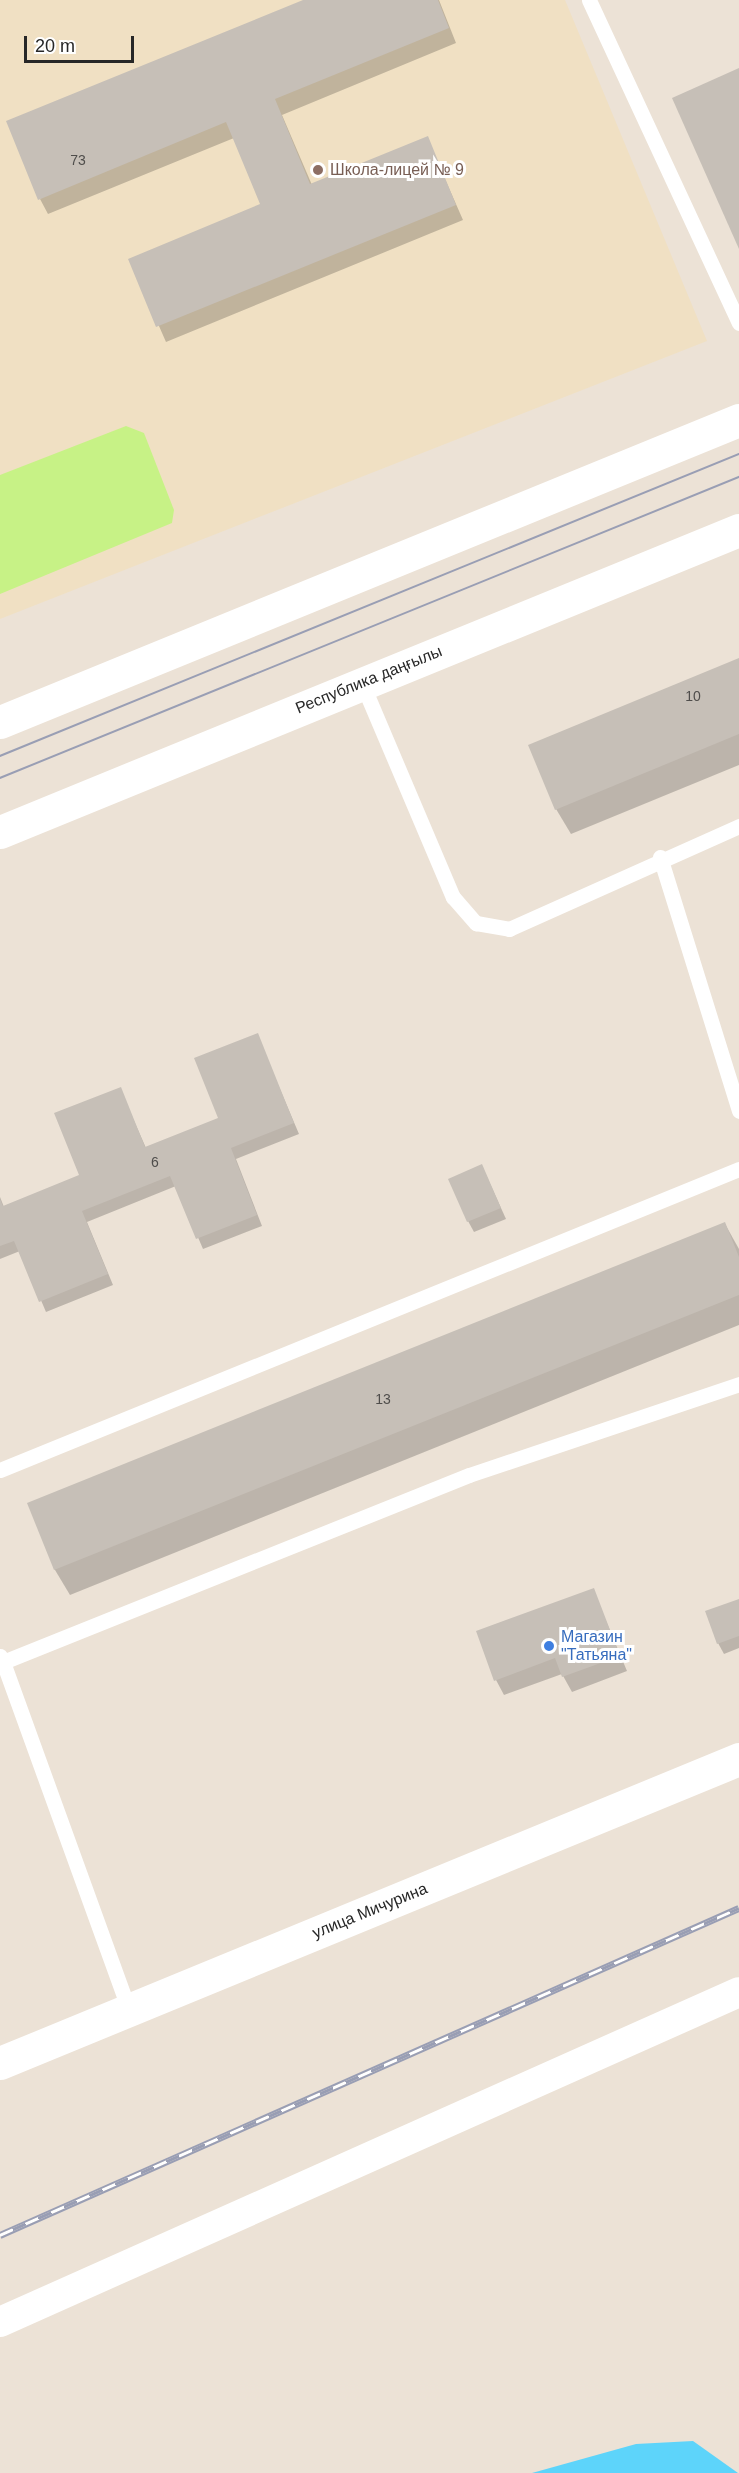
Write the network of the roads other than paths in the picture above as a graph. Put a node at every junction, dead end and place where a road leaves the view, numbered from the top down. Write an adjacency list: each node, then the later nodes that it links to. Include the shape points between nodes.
1 (594, 2): 2 (lane)
2 (739, 323)
3 (739, 420): 6 (main road)
4 (739, 530): 5 (main road, Республика даңғылы)
5 (362, 683): 8 (main road, Республика даңғылы); 9 (lane, via 453,897 476,922 509,929)
6 (0, 722)
7 (739, 826): 9 (lane)
8 (0, 832)
9 (660, 857): 10 (lane)
10 (739, 1111)
11 (739, 1169): 13 (lane)
12 (739, 1384): 14 (lane, via 470,1475)
13 (0, 1470)
14 (1, 1659): 17 (lane)
15 (739, 1759): 17 (main road, улица Мичурина)
16 (739, 1992): 19 (street)
17 (129, 2010): 18 (main road, улица Мичурина)
18 (0, 2063)
19 (0, 2322)

